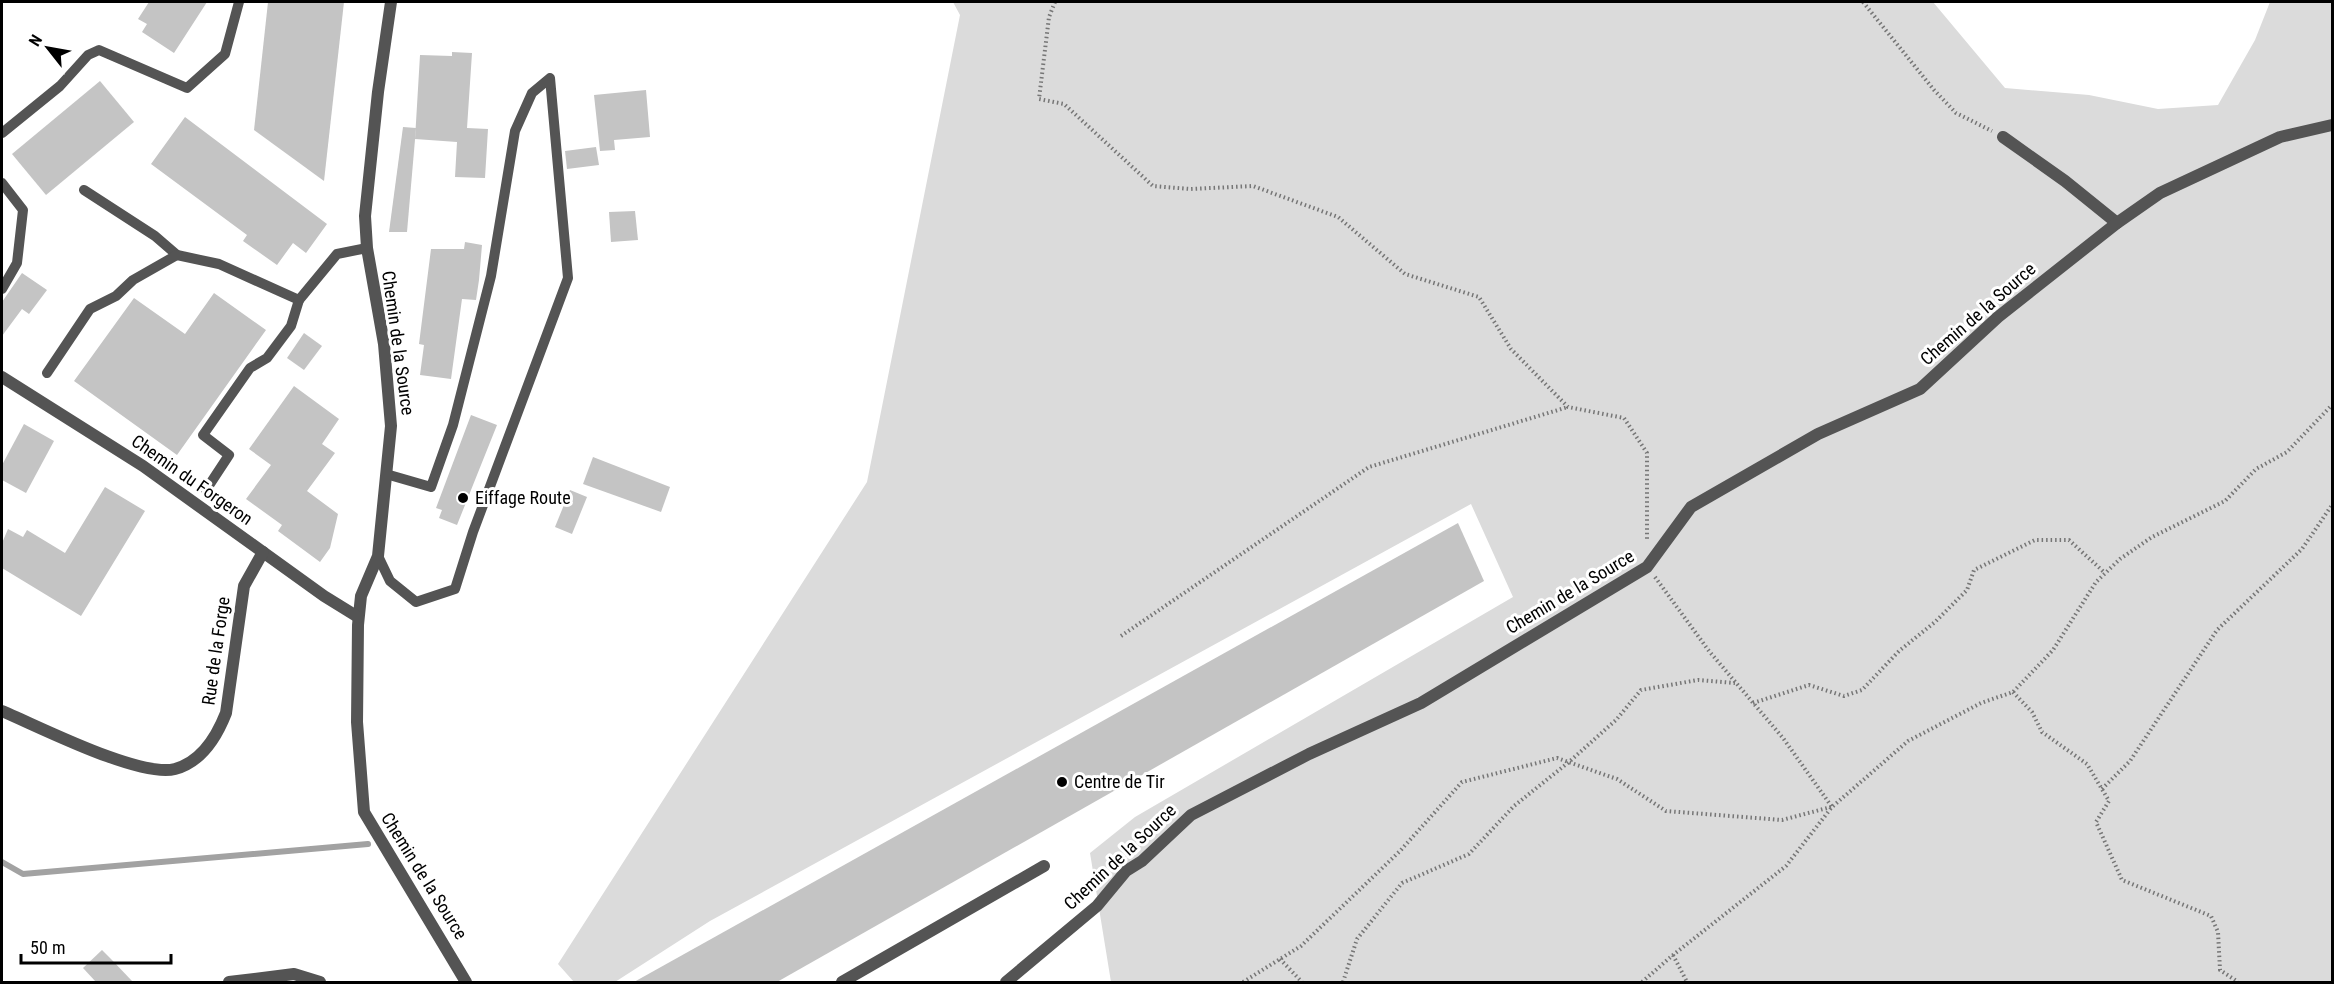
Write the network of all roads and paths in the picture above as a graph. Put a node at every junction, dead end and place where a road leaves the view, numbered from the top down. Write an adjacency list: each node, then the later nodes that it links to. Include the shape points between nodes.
1 (239, 2): 6 (lane, via 225,54 187,88 99,50 88,55 60,86)
2 (391, 2): 11 (street, Chemin de la Source, via 366,205)
3 (1055, 2): 18 (path, via 1049,17 1039,99 1064,104 1152,186 1253,186 1338,217 1405,274 1479,297 1511,350)
4 (1863, 2): 7 (path, via 1956,112)
5 (2332, 125): 10 (street, Chemin de la Source, via 2280,137 2160,193)
6 (2, 133)
7 (2003, 137): 10 (street)
8 (2, 183): 13 (lane, via 22,210 16,263)
9 (84, 190): 12 (lane)
10 (2117, 223): 24 (street, Chemin de la Source, via 1998,317 1920,389 1818,434 1691,507)
11 (367, 248): 14 (lane, via 337,254); 19 (street, Chemin de la Source, via 391,426)
12 (177, 255): 14 (lane, via 219,264); 15 (lane, via 90,309)
13 (2, 289)
14 (299, 300): 20 (lane, via 291,326 267,358 250,368 203,435 229,455)
15 (47, 373)
16 (2, 377): 22 (street, Chemin du Forgeron, via 143,466)
17 (2332, 405): 25 (path, via 2287,452 2256,469 2225,501 2152,537)
18 (1568, 407): 24 (path, via 1624,418 1647,453); 27 (path, via 1370,467)
19 (386, 474): 23 (street, Chemin de la Source); 23 (lane, via 431,487 453,425 491,276 515,131 532,93 550,78 568,278 473,532 456,589 416,602 390,581)
20 (206, 490)
21 (2332, 505): 33 (path, via 2302,549 2217,630 2130,761)
22 (263, 552): 26 (street, Chemin du Forgeron); 31 (street, Rue de la Forge, via 244,586 226,713 218,732 193,760 176,769 156,770 120,760)
23 (378, 556): 26 (street, Chemin de la Source, via 361,596)
24 (1647, 567): 28 (path); 42 (street, Chemin de la Source, via 1421,703 1309,754 1191,815 1126,872 1096,906)
25 (2105, 573): 29 (path, via 2053,650); 30 (path, via 2069,540 2035,540 1974,570 1967,591 1862,690 1844,696 1809,685)
26 (358, 617): 40 (street, Chemin de la Source, via 357,722 364,812)
27 (1121, 636)
28 (1736, 682): 30 (path); 32 (path, via 1698,680 1641,690 1616,720)
29 (2013, 692): 33 (path, via 2032,712 2042,732 2087,764); 34 (path, via 1980,703 1908,741)
30 (1753, 703): 34 (path)
31 (2, 711)
32 (1569, 762): 34 (path, via 1617,779 1666,811 1782,820); 37 (path, via 1557,758 1462,782 1400,850 1300,946); 45 (path, via 1514,806 1469,854 1402,883 1357,939)
33 (2102, 789): 48 (path, via 2109,801 2096,822 2122,880 2211,916 2218,932 2220,970)
34 (1832, 807): 36 (path, via 1786,866)
35 (1044, 866): 41 (street)
36 (1673, 955): 46 (path); 47 (path)
37 (1280, 959): 43 (path); 44 (path)
38 (229, 982): 39 (street, via 294,974)
39 (320, 982)
40 (465, 982)
41 (842, 982)
42 (1006, 982)
43 (1243, 982)
44 (1302, 982)
45 (1342, 982)
46 (1642, 982)
47 (1687, 982)
48 (2238, 982)

